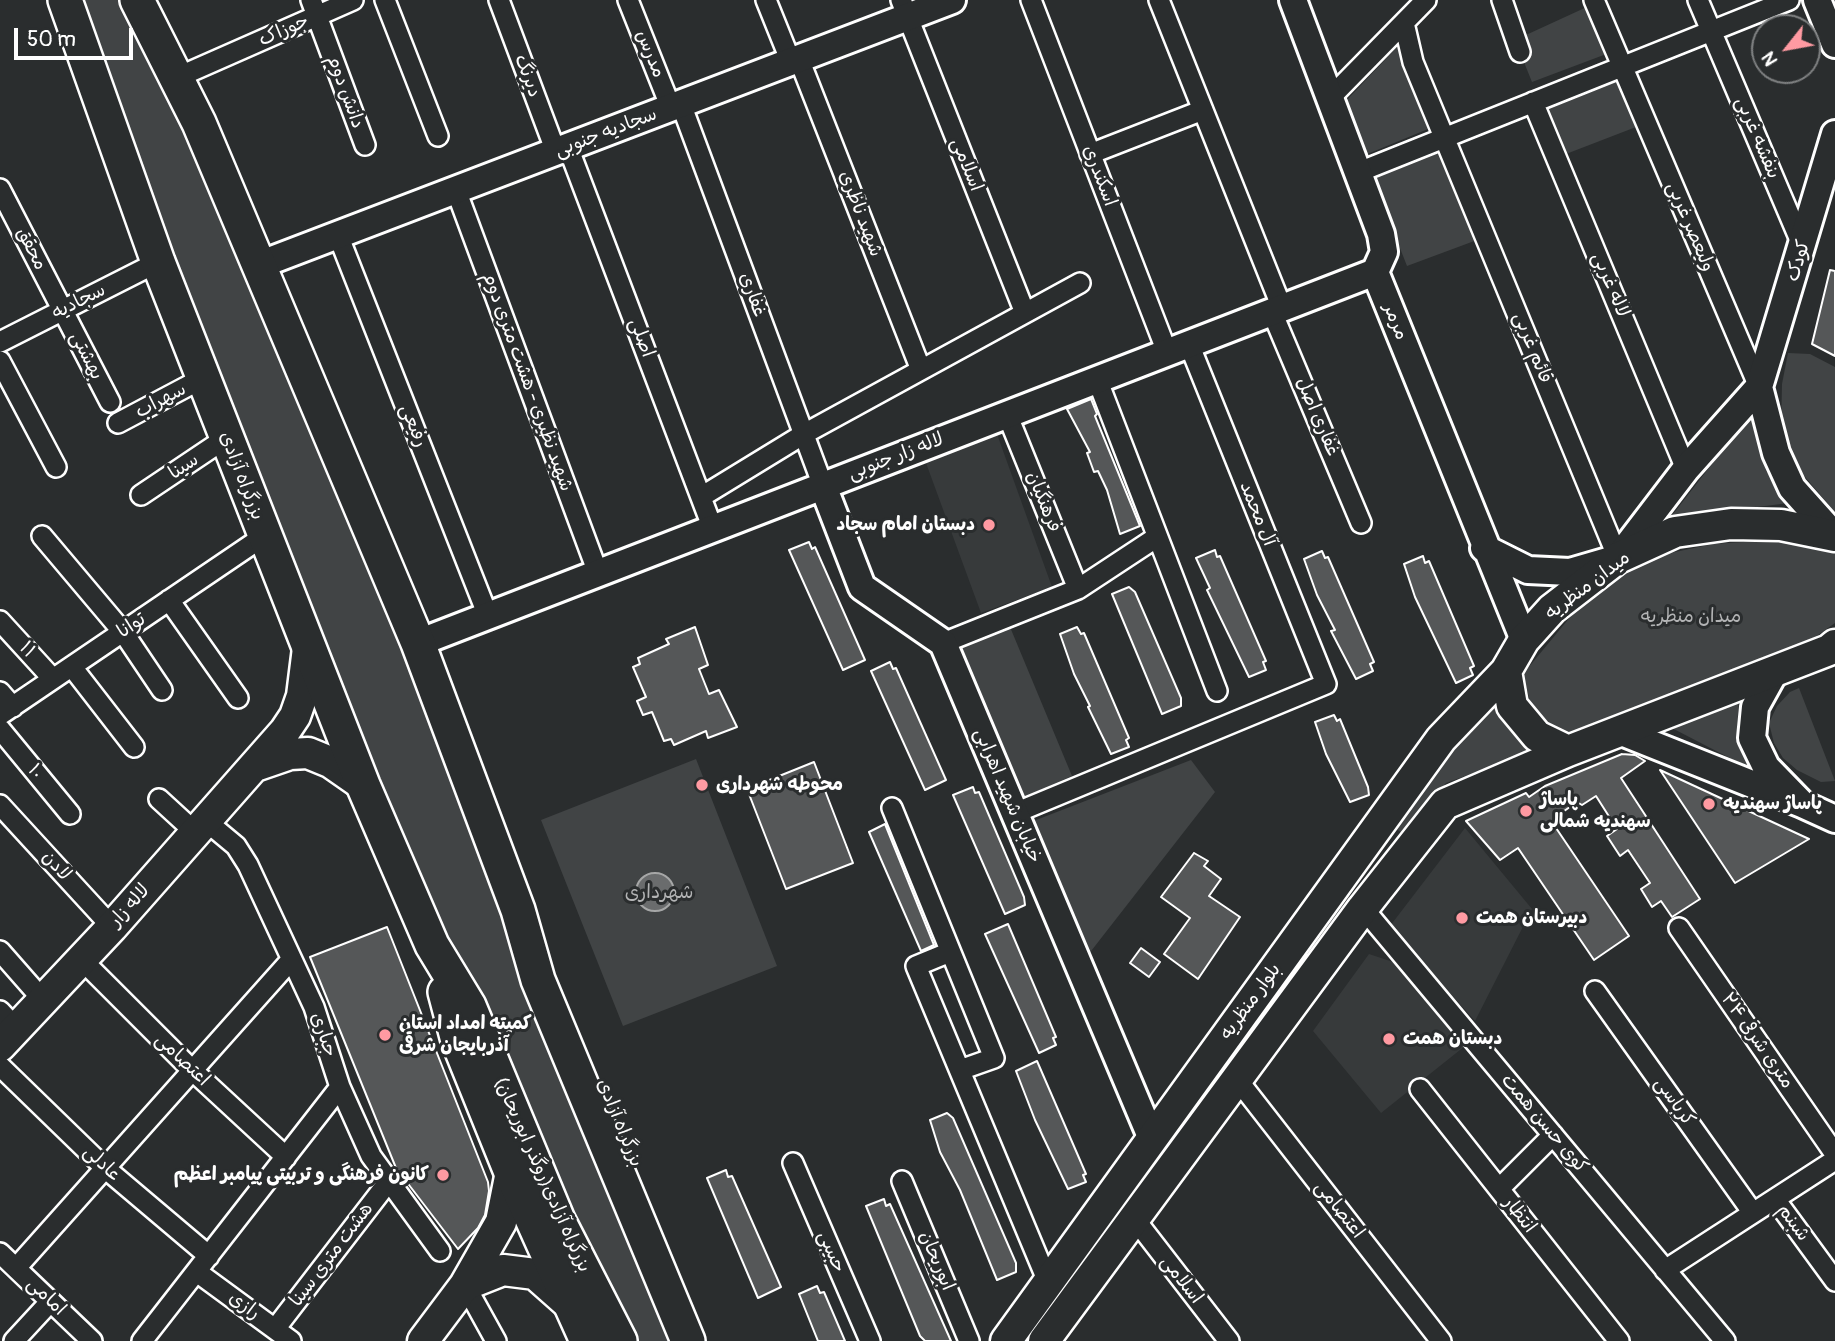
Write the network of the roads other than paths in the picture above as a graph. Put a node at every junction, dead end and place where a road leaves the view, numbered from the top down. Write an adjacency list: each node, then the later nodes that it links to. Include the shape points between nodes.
1 (65, 0): 42 (highway, بزرگراه آزادی)
2 (137, 0): 26 (highway, بزرگراه آزادی)
3 (353, 0): 18 (street, جوزاک)
4 (384, 0): 32 (street)
5 (499, 0): 35 (street, دیرنگ)
6 (628, 0): 29 (street, مدرس)
7 (766, 0): 24 (street, شهید ناظری)
8 (952, 0): 19 (street, سجادیه جنوبی)
9 (1031, 0): 36 (street, اسکندری)
10 (1159, 0): 30 (street, غفاری اصل)
11 (1293, 0): 27 (street)
12 (1426, 0): 20 (street)
13 (1502, 0): 23 (street)
14 (1594, 0): 25 (street, ولیعصر غربی)
15 (1698, 0): 21 (street, بنفشه غربی)
16 (1788, 0): 21 (street)
17 (1816, 0): 22 (street)
18 (314, 8): 26 (street, جوزاک); 34 (street, دانش دوم)
19 (905, 8): 24 (street, سجادیه جنوبی); 48 (street, اسلامی)
20 (1407, 13): 27 (street); 33 (street, قائم غربی, via 1413,62)
21 (1711, 30): 25 (street); 41 (street, بنفشه غربی)
22 (1835, 44)
23 (1520, 52)
24 (795, 60): 29 (street, سجادیه جنوبی); 52 (street, شهید ناظری)
25 (1621, 66): 28 (street); 55 (street, ولیعصر غربی)
26 (176, 78): 43 (highway, بزرگراه آزادی)
27 (1330, 98): 37 (street)
28 (1533, 102): 33 (street); 62 (street, لاله غربی)
29 (676, 106): 35 (street, سجادیه جنوبی); 59 (street, غفاری)
30 (1203, 110): 36 (street); 47 (street, غفاری اصل)
31 (1835, 134): 41 (street, کودک)
32 (439, 136)
33 (1445, 137): 37 (street); 73 (street, قائم غربی)
34 (365, 145)
35 (562, 150): 39 (street, سجادیه جنوبی); 65 (street, اصلی)
36 (1090, 154): 50 (street, اسکندری)
37 (1359, 172): 44 (street, via 1384,252)
38 (0, 188): 46 (street, محقق)
39 (456, 190): 40 (street, سجادیه جنوبی); 74 (street, شهید نظیری - هشت متری دوم)
40 (338, 235): 43 (street, سجادیه جنوبی); 77 (street, رفیعی)
41 (1803, 247): 55 (street, کودک)
42 (158, 262): 46 (street, سجادیه); 53 (highway, بزرگراه آزادی)
43 (259, 265): 81 (highway, بزرگراه آزادی)
44 (1375, 272): 47 (street, لاله زار جنوبی); 72 (street, مرمر)
45 (1080, 283): 48 (street)
46 (63, 310): 49 (street, سجادیه); 56 (street, بهشتی)
47 (1277, 310): 50 (street, لاله زار جنوبی); 66 (street, غفاری اصل)
48 (1025, 313): 52 (street)
49 (0, 342)
50 (1178, 348): 54 (street, لاله زار جنوبی); 103 (street, آل محمد, via 1326,684)
51 (0, 361): 61 (street)
52 (920, 370): 59 (street)
53 (203, 379): 58 (street, سهراب); 60 (highway, بزرگراه آزادی)
54 (1097, 379): 57 (street, لاله زار جنوبی); 71 (street)
55 (1759, 387): 62 (street); 70 (street, via 1776,453 1792,488)
56 (110, 402)
57 (1007, 414): 63 (street, لاله زار جنوبی); 75 (street, فرهنگیان)
58 (118, 423)
59 (804, 434): 63 (street, غفاری); 65 (street)
60 (226, 438): 64 (street, سینا); 69 (highway, بزرگراه آزادی)
61 (56, 467)
62 (1686, 469): 73 (street)
63 (823, 486): 67 (street, لاله زار جنوبی); 82 (street, via 862,587)
64 (141, 495)
65 (701, 497): 67 (street, اصلی)
66 (1361, 523)
67 (713, 529): 74 (street, لاله زار جنوبی)
68 (42, 536): 79 (street)
69 (264, 536): 76 (street, توانا); 84 (highway, بزرگراه آزادی)
70 (1835, 536): 73 (main road, ميدان منظریه, via 1782,525 1731,524 1675,532)
71 (1157, 537): 75 (street); 90 (street)
72 (1484, 548): 73 (street, via 1528,570 1570,572); 80 (street, مرمر)
73 (1618, 558): 80 (main road, ميدان منظریه, via 1552,609)
74 (598, 573): 77 (street, لاله زار جنوبی)
75 (1078, 589): 82 (street)
76 (169, 600): 79 (street, توانا); 91 (street)
77 (488, 616): 81 (street, لاله زار جنوبی)
78 (0, 621): 88 (street, ۱۱)
79 (122, 632): 85 (street, توانا); 89 (street)
80 (1524, 640): 86 (main road, ميدان منظریه)
81 (418, 643): 108 (highway, بزرگراه آزادی)
82 (943, 643): 103 (street, خیابان شهید اهرابی)
83 (1833, 647): 87 (main road)
84 (308, 648): 97 (main road, لاله زار, via 295,716); 98 (highway, بزرگراه آزادی)
85 (72, 667): 88 (street, توانا); 95 (street)
86 (1506, 671): 96 (main road, via 1512,706 1537,736); 127 (main road, بلوار منظریه, via 1441,739)
87 (1775, 671): 94 (main road); 100 (street, via 1755,707 1752,738 1766,767)
88 (53, 679): 92 (street, توانا)
89 (162, 690)
90 (1217, 691)
91 (238, 698)
92 (4, 705)
93 (0, 729): 104 (street, ۱۰)
94 (1619, 731): 96 (main road); 100 (street)
95 (134, 747)
96 (1568, 751): 107 (main road, بلوار منظریه, via 1445,804)
97 (258, 765): 98 (main road, لاله زار, via 308,753); 106 (main road, لاله زار)
98 (363, 785): 111 (highway, بزرگراه آزادی)
99 (159, 799): 106 (street, جباری)
100 (1802, 804): 105 (street)
101 (0, 805): 109 (street, لادن)
102 (892, 808): 113 (street)
103 (1015, 813): 127 (street, خیابان شهید اهرابی)
104 (70, 814)
105 (1835, 819)
106 (201, 827): 109 (main road, لاله زار); 115 (street, جباری, via 236,846)
107 (1363, 908): 123 (main road, بلوار منظریه); 126 (street, کوی حسن همت)
108 (518, 910): 158 (highway, بزرگراه آزادی, via 538,980); 159 (highway, بزرگراه آزادی, via 567,998)
109 (112, 927): 114 (main road, لاله زار)
110 (1679, 928): 128 (street, ۲۴ متری شرقی)
111 (432, 946): 118 (highway, بزرگراه آزادی); 133 (highway, بزرگراه آزادی, via 458,1041)
112 (0, 951): 117 (street)
113 (950, 953): 122 (street, via 916,966); 122 (street, via 994,1058)
114 (81, 959): 117 (main road, لاله زار); 121 (street, اعتصامی)
115 (291, 960): 121 (street); 124 (street, جباری, via 314,1007)
116 (1595, 991): 138 (street, کرباسی)
117 (43, 1000): 119 (main road, لاله زار)
118 (469, 1006): 157 (highway, بزرگراه آزادی(روگذر ابوریحان), via 558,1220)
119 (5, 1028)
120 (0, 1066): 132 (street, عادلی)
121 (192, 1070): 129 (street, اعتصامی); 132 (street)
122 (960, 1070): 146 (street)
123 (1237, 1079): 139 (main road, بلوار منظریه); 165 (street, اعتصامی)
124 (340, 1087): 129 (street); 134 (street, جباری, via 371,1156)
125 (1420, 1089): 136 (street, انتظار)
126 (1553, 1135): 136 (street); 144 (street, کوی حسن همت)
127 (1152, 1139): 146 (main road, بلوار منظریه)
128 (1835, 1154)
129 (286, 1157): 142 (street)
130 (1835, 1160): 137 (street)
131 (793, 1163): 160 (street, حبیبی)
132 (105, 1168): 142 (street, عادلی); 143 (street)
133 (511, 1172): 147 (main road, via 501,1222); 149 (highway, بزرگراه آزادی)
134 (389, 1181): 140 (street, جباری); 150 (street, هشت متری سینا)
135 (902, 1181): 161 (street, ابوریحان)
136 (1499, 1189): 166 (street, انتظار)
137 (1775, 1199): 138 (street); 145 (street, شبنم)
138 (1753, 1213): 144 (street)
139 (1135, 1218): 163 (main road, بلوار منظریه); 164 (street, اسلامی)
140 (440, 1251)
141 (0, 1253): 143 (street, امامی)
142 (203, 1264): 150 (street, رازی); 153 (street)
143 (16, 1268): 148 (street, امامی)
144 (1665, 1270): 167 (street, کوی حسن همت)
145 (1835, 1281)
146 (1048, 1282): 162 (main road, بلوار منظریه)
147 (465, 1285): 149 (main road, via 503,1270 535,1274); 154 (main road); 155 (street)
148 (50, 1302): 151 (street); 152 (street, امامی)
149 (570, 1305): 156 (highway, بزرگراه آزادی)
150 (283, 1335)
151 (14, 1341)
152 (92, 1341)
153 (142, 1341)
154 (423, 1341)
155 (496, 1341)
156 (587, 1341)
157 (620, 1341)
158 (688, 1341)
159 (709, 1341)
160 (870, 1341)
161 (969, 1341)
162 (1006, 1341)
163 (1044, 1341)
164 (1228, 1341)
165 (1441, 1341)
166 (1619, 1341)
167 (1725, 1341)

